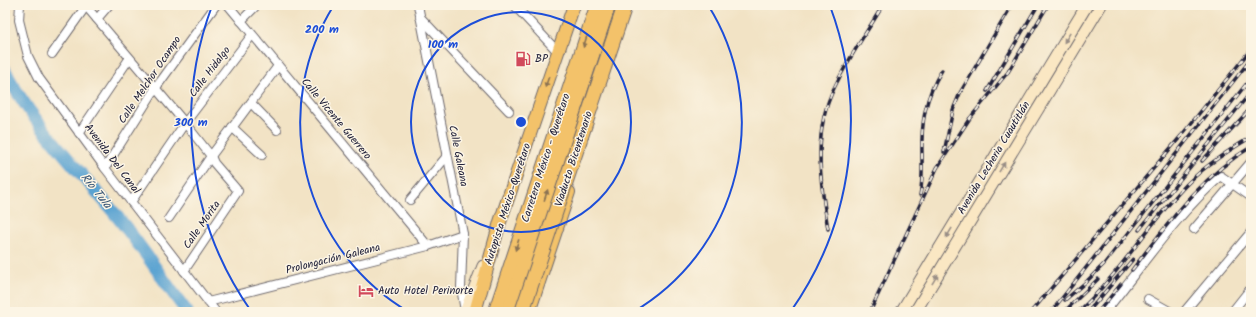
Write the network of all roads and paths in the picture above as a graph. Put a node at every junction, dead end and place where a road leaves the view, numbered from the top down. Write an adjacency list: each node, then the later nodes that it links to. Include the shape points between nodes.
1 (20, 5): 32 (street, Avenida Del Canal, via 19,20 28,56 39,78)
2 (85, 5): 17 (street); 21 (street)
3 (109, 5): 17 (street)
4 (216, 5): 26 (street, Calle Melchor Ocampo)
5 (228, 5): 18 (street, Calle Vicente Guerrero)
6 (257, 5): 18 (street)
7 (418, 5): 16 (street, Calle Galeana)
8 (514, 5): 20 (street)
9 (574, 5): 20 (main road, Autopista México-Querétaro)
10 (597, 5): 57 (highway, Carretera México - Querétaro, one-way to 57)
11 (608, 5): 53 (highway, Carretera México - Querétaro, one-way to 11)
12 (625, 5): 53 (highway, Viaducto Bicentenario, bridge)
13 (629, 5): 36 (main road)
14 (1087, 5): 23 (main road, Avenida Lecheria Cuautitlán, one-way to 23)
15 (1101, 5): 25 (main road, Avenida Lecheria Cuautitlán)
16 (420, 16): 28 (street); 35 (street, Calle Galeana)
17 (97, 19): 22 (street)
18 (241, 21): 19 (street, Calle Vicente Guerrero)
19 (252, 35): 24 (street, Calle Vicente Guerrero); 29 (street, Calle Hidalgo)
20 (558, 52): 44 (main road, Autopista México-Querétaro, one-way to 44)
21 (52, 54)
22 (129, 59): 26 (street); 32 (street)
23 (1051, 63): 25 (main road); 59 (main road, Avenida Lecheria Cuautitlán, one-way to 59)
24 (278, 66): 27 (street); 48 (street, Calle Vicente Guerrero)
25 (1061, 69): 60 (main road, Avenida Lecheria Cuautitlán, one-way to 25)
26 (155, 89): 29 (street); 38 (street, Calle Melchor Ocampo)
27 (251, 103): 30 (street); 31 (street)
28 (508, 111)
29 (185, 123): 34 (street); 42 (street, Calle Hidalgo)
30 (232, 127): 33 (street); 34 (street)
31 (277, 130)
32 (79, 133): 38 (street, Avenida Del Canal)
33 (262, 155)
34 (211, 156): 43 (street); 49 (street, Calle Morita, via 238,191)
35 (447, 156): 41 (street); 47 (street, Calle Galeana)
36 (579, 160): 53 (highway); 58 (main road)
37 (1251, 162): 39 (street)
38 (104, 168): 42 (street, Avenida Del Canal)
39 (1232, 183): 40 (street); 45 (street); 61 (street, via 1221,176 1203,191)
40 (1251, 197)
41 (410, 200)
42 (130, 202): 49 (street, Avenida Del Canal)
43 (169, 218)
44 (500, 222): 55 (main road); 56 (main road, Autopista México-Querétaro)
45 (1194, 229)
46 (1251, 232): 63 (street)
47 (463, 234): 48 (street, Prolongación Galeana); 55 (street, Calle Galeana, via 461,288)
48 (428, 246): 52 (street, Prolongación Galeana)
49 (184, 271): 52 (street, Avenida Del Canal)
50 (1251, 288): 64 (street)
51 (1148, 299): 62 (street)
52 (208, 302): 54 (street, Avenida Del Canal)
53 (513, 311)
54 (216, 312)
55 (465, 312)
56 (475, 312)
57 (495, 312)
58 (529, 312)
59 (901, 312)
60 (915, 312)
61 (1104, 312)
62 (1171, 312)
63 (1184, 312)
64 (1232, 312)

